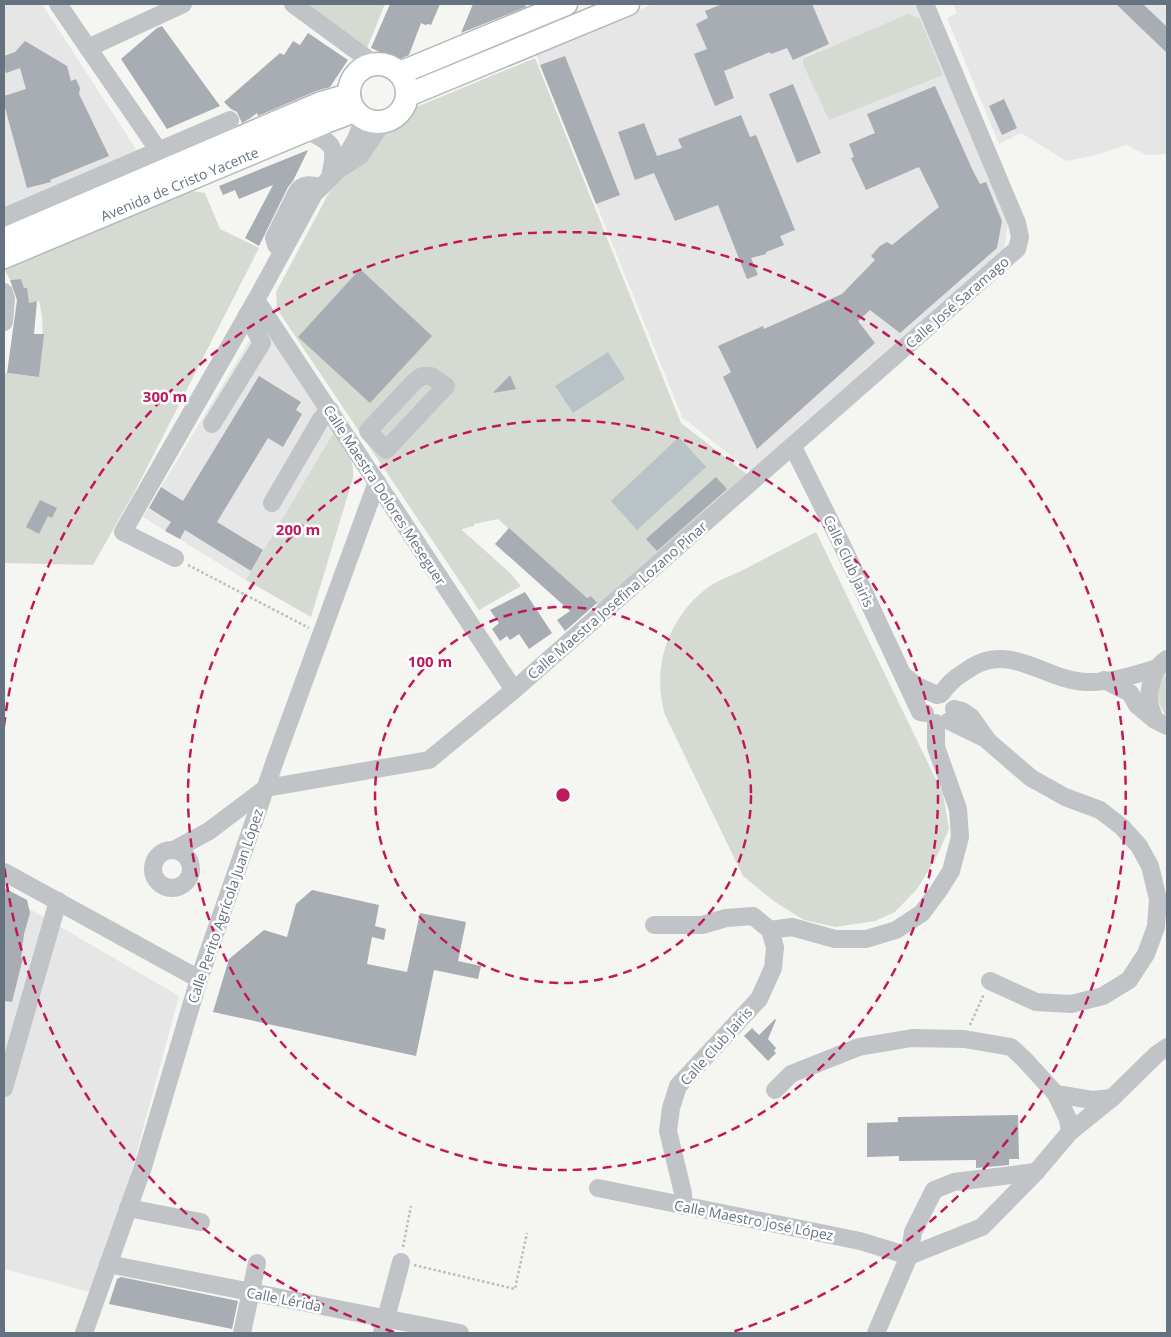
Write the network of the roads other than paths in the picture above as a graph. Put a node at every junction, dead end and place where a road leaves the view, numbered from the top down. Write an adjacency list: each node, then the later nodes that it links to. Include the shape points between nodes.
1 (58, 4): 8 (street)
2 (183, 4): 8 (street)
3 (293, 4): 9 (street)
4 (566, 4): 7 (main road)
5 (628, 4): 11 (main road)
6 (925, 4): 27 (street, Calle José Saramago, via 1017,223 1020,237 1017,249)
7 (533, 10): 10 (main road)
8 (88, 48): 15 (street)
9 (373, 64): 10 (main road, via 386,64); 12 (main road, via 357,72 351,81)
10 (400, 73): 11 (main road, via 407,84)
11 (408, 95): 12 (main road, via 401,112 393,118)
12 (363, 112): 14 (main road, Avenida de Cristo Yacente); 15 (main road, Avenida de Cristo Yacente, via 321,104); 16 (street, via 360,156)
13 (230, 120): 15 (street)
14 (306, 130): 16 (street, via 331,145 334,157); 19 (main road, Avenida de Cristo Yacente)
15 (165, 159): 17 (street); 18 (main road, Avenida de Cristo Yacente)
16 (330, 178): 21 (street, via 314,194)
17 (4, 217)
18 (4, 239)
19 (4, 256)
20 (4, 292): 23 (street)
21 (256, 300): 22 (street); 24 (street, Calle Maestra Dolores Meseguer)
22 (247, 315): 25 (street, via 262,343); 32 (street, via 122,532)
23 (4, 322)
24 (330, 410): 28 (street, Calle Maestra Dolores Meseguer); 30 (street, via 321,418)
25 (212, 424)
26 (375, 440): 28 (street)
27 (793, 447): 31 (street, Calle José Saramago); 36 (street, Calle Club Jairis, via 902,675)
28 (360, 456): 29 (street, Calle Maestra Dolores Meseguer)
29 (377, 482): 35 (street, Calle Maestra Dolores Meseguer); 38 (street, Calle Perito Agrícola Juan López)
30 (272, 503)
31 (720, 510): 35 (street, Calle Maestra Josefina Lozano Pinar)
32 (175, 558)
33 (1162, 663): 34 (street, via 1138,674); 37 (street, via 1152,681 1150,697 1150,704)
34 (1104, 680): 36 (street, via 1085,682 1062,677 1007,658 977,663 952,680); 37 (street, via 1130,693 1137,705)
35 (514, 690): 38 (street, Calle Maestra Josefina Lozano Pinar, via 429,760)
36 (942, 708): 43 (street, via 936,747 958,809 960,837 951,872 939,890 922,913 896,930 866,939 835,939 792,927); 45 (street, via 1031,778 1065,797 1100,810 1122,827 1139,846 1150,866 1158,899 1156,927 1146,954 1129,980 1103,996 1071,1004 1036,1002)
37 (1161, 723)
38 (266, 788): 39 (street, via 209,831); 44 (street, Calle Perito Agrícola Juan López)
39 (174, 850)
40 (4, 872): 41 (street)
41 (58, 901): 44 (street); 47 (street)
42 (654, 925): 43 (street, via 702,925 726,918 753,916)
43 (772, 939): 54 (street, Calle Club Jairis, via 773,968 759,999 678,1086 668,1131 684,1193)
44 (199, 979): 55 (street, Calle Perito Agrícola Juan López)
45 (990, 982)
46 (1167, 1046): 50 (street)
47 (4, 1088)
48 (775, 1090): 49 (street, via 791,1074 859,1047 912,1038 964,1039 1011,1047)
49 (1056, 1094): 50 (street, via 1092,1100); 51 (street, via 1068,1119)
50 (1112, 1098): 51 (street)
51 (1070, 1132): 52 (street)
52 (1036, 1172): 57 (street, via 982,1227); 57 (street, via 954,1182 934,1190 913,1232)
53 (598, 1188): 54 (street, Calle Maestro josé López)
54 (684, 1206): 57 (street, Calle Maestro josé López, via 860,1241)
55 (128, 1208): 56 (street); 60 (street, Calle Perito Agrícola Juan López)
56 (201, 1222)
57 (909, 1256): 66 (street)
58 (257, 1262): 61 (street)
59 (401, 1262): 62 (street)
60 (108, 1264): 61 (street, Calle Lérida); 63 (street, Calle Perito Agrícola Juan López)
61 (251, 1293): 62 (street, Calle Lérida); 64 (street)
62 (384, 1326): 65 (street, Calle Lérida)
63 (84, 1333)
64 (242, 1333)
65 (460, 1333)
66 (876, 1333)

